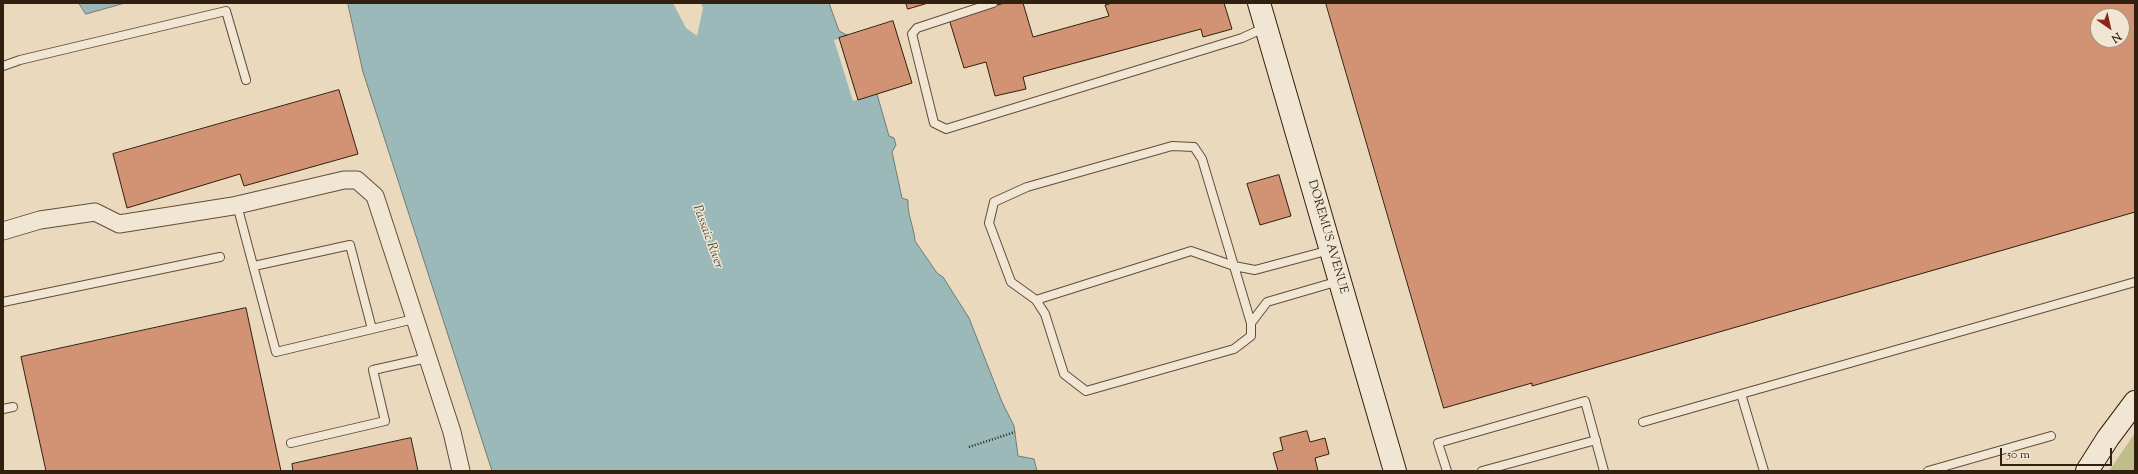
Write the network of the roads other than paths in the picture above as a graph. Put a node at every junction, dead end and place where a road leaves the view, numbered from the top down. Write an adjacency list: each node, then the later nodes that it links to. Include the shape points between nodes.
1 (993, 3): 3 (lane, via 917,28 912,34 934,123 946,129 1242,38)
2 (1260, 3): 3 (main road, DOREMUS AVENUE)
3 (1266, 27): 8 (main road, DOREMUS AVENUE)
4 (3, 66): 5 (lane, via 226,11)
5 (246, 80)
6 (237, 205): 7 (street, via 119,224 95,212 40,220); 10 (lane); 16 (street, via 344,180 357,180 375,196)
7 (3, 231)
8 (1331, 250): 11 (lane, via 1255,270); 12 (main road, DOREMUS AVENUE)
9 (220, 257): 15 (lane)
10 (254, 266): 18 (lane, via 350,245); 18 (lane, via 276,352)
11 (1234, 266): 14 (lane, via 1191,251); 14 (lane, via 1202,159 1194,147 1172,146 1027,187 994,202 989,223 1011,282); 17 (lane)
12 (1340, 281): 17 (lane, via 1267,302); 29 (main road, DOREMUS AVENUE)
13 (2135, 282): 20 (lane)
14 (1036, 300): 17 (lane, via 1045,314 1064,374 1086,391 1234,349 1251,336)
15 (3, 302)
16 (414, 319): 18 (lane); 19 (street)
17 (1251, 323)
18 (372, 329)
19 (427, 358): 27 (lane, via 372,370 385,421); 28 (street, via 452,432)
20 (1741, 394): 24 (lane); 33 (lane)
21 (2135, 402): 35 (main road)
22 (13, 406): 23 (lane)
23 (3, 409)
24 (1643, 422)
25 (2051, 436): 34 (lane)
26 (1596, 440): 30 (lane, via 1584,401 1438,443); 31 (lane); 32 (lane)
27 (291, 442)
28 (461, 471)
29 (1395, 471)
30 (1447, 471)
31 (1482, 471)
32 (1604, 471)
33 (1764, 471)
34 (1928, 471)
35 (2087, 471)

